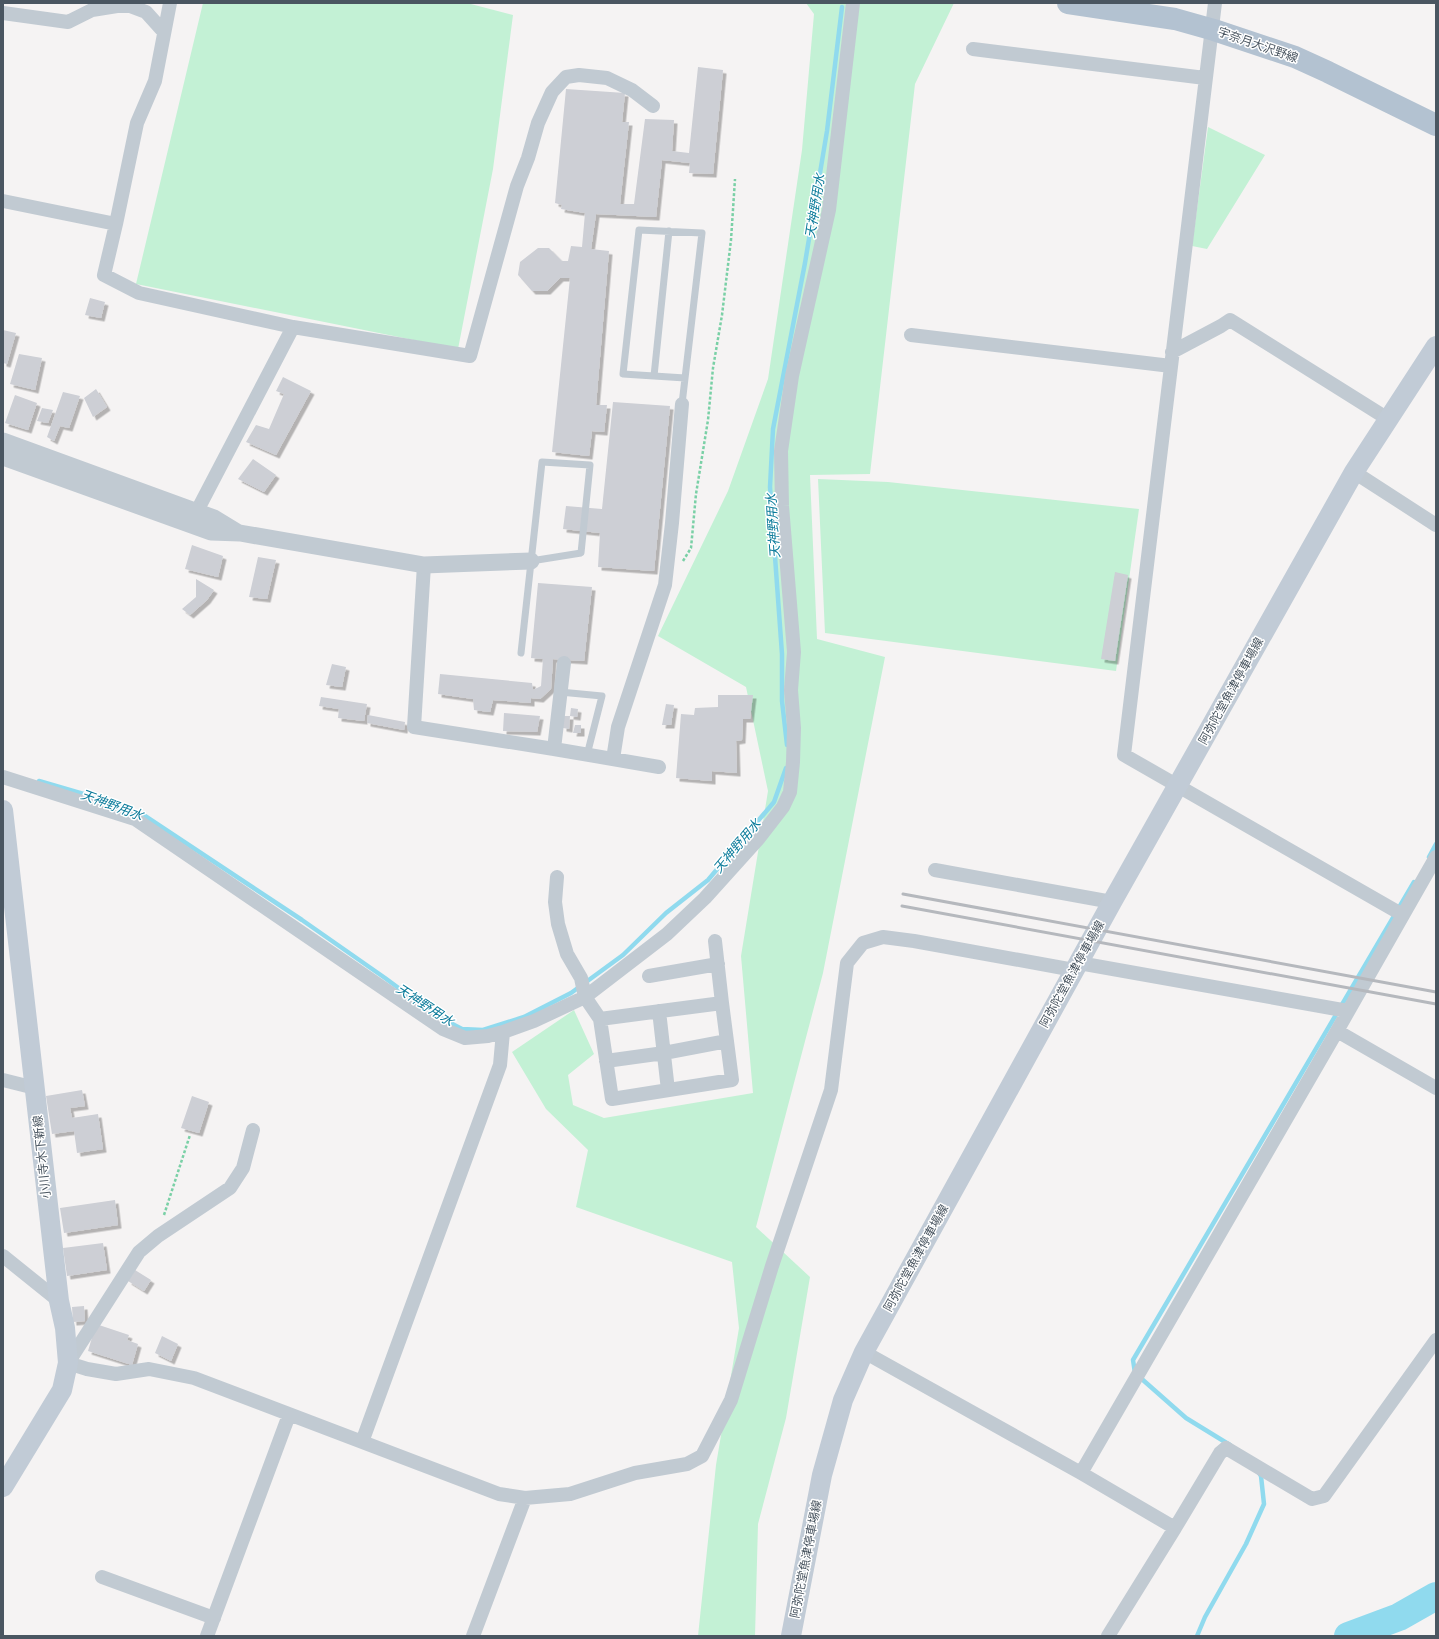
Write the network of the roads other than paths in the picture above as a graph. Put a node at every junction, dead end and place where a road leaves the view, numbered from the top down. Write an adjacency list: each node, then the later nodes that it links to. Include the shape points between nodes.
1 (170, 3): 6 (street)
2 (853, 3): 50 (street, via 829,210 792,376 781,452 782,506 794,652 791,690 794,728 790,792 783,807 759,838 705,898 667,934)
3 (1068, 3): 10 (main road, 宇奈月大沢野線, via 1175,19 1214,30 1295,57)
4 (1214, 3): 8 (street)
5 (3, 13): 6 (street, via 68,22 92,10 130,6 146,12)
6 (164, 32): 12 (street, via 155,81 137,123)
7 (973, 49): 8 (street)
8 (1206, 74): 17 (street)
9 (654, 106): 14 (street, via 632,90 607,78 579,75 566,77 552,92 538,123 517,186 470,356)
10 (1436, 125)
11 (3, 201): 12 (street)
12 (116, 224): 14 (street, via 104,275 139,293)
13 (669, 231): 19 (lane); 19 (lane, via 639,230 623,374); 20 (lane, via 702,233)
14 (293, 327): 26 (street)
15 (910, 335): 18 (street)
16 (1436, 346): 22 (main road, 阿弥陀堂魚津停車場線)
17 (1172, 352): 18 (street); 22 (street, via 1230,320)
18 (1171, 366): 39 (street, via 1124,755)
19 (654, 376): 20 (lane)
20 (684, 378): 21 (lane)
21 (682, 404): 36 (street, via 665,585 618,726)
22 (1388, 419): 25 (main road, 阿弥陀堂魚津停車場線)
23 (3, 441): 26 (street)
24 (3, 457): 28 (street, via 211,532)
25 (1354, 472): 27 (street); 39 (main road, 阿弥陀堂魚津停車場線)
26 (197, 511): 28 (street)
27 (1436, 524)
28 (240, 533): 30 (street)
29 (531, 561): 29 (lane, via 542,462 590,465 581,553); 30 (street); 31 (lane)
30 (424, 565): 34 (street, via 414,727)
31 (521, 653)
32 (564, 663): 33 (street)
33 (560, 692): 34 (street); 35 (lane, via 602,696)
34 (554, 749): 35 (street)
35 (587, 755): 36 (street)
36 (613, 759): 37 (street)
37 (659, 767)
38 (3, 777): 56 (street, via 135,819 442,1029 465,1038)
39 (1177, 787): 44 (main road, 阿弥陀堂魚津停車場線); 45 (street)
40 (3, 810): 61 (main road, 小川寺木下新線)
41 (1436, 857): 45 (street)
42 (935, 870): 44 (street)
43 (557, 877): 50 (street, via 555,902 558,924 567,954 581,978)
44 (1112, 902): 48 (main road, 阿弥陀堂魚津停車場線)
45 (1403, 915): 52 (street)
46 (715, 941): 47 (street)
47 (718, 964): 49 (street); 51 (street)
48 (1076, 967): 52 (street); 68 (main road, 阿弥陀堂魚津停車場線); 74 (street, via 914,940 883,937 863,943 847,963 831,1090 772,1266 732,1400 702,1456 687,1464 635,1473 570,1494)
49 (649, 976)
50 (586, 997): 54 (street); 56 (street)
51 (722, 1003): 53 (street); 57 (street)
52 (1348, 1011): 55 (street)
53 (659, 1012): 54 (street); 58 (street)
54 (600, 1020): 59 (street)
55 (1337, 1031): 62 (street); 72 (street)
56 (503, 1032): 71 (street, via 500,1065)
57 (727, 1041): 58 (street); 63 (street, via 732,1080)
58 (664, 1053): 59 (street); 63 (street)
59 (606, 1061): 63 (street, via 612,1098)
60 (3, 1080): 61 (street)
61 (35, 1088): 66 (main road, 小川寺木下新線)
62 (1436, 1088)
63 (668, 1090)
64 (253, 1130): 69 (street, via 243,1168 230,1188 138,1252)
65 (3, 1256): 66 (street)
66 (59, 1301): 69 (main road, 小川寺木下新線, via 65,1328)
67 (1436, 1340): 75 (street, via 1324,1496 1312,1499 1226,1448 1220,1453)
68 (864, 1352): 72 (street); 80 (main road, 阿弥陀堂魚津停車場線, via 843,1400 822,1475)
69 (68, 1363): 70 (street, via 116,1374 149,1369 194,1378); 73 (main road, 小川寺木下新線, via 62,1390)
70 (289, 1415): 71 (street); 77 (street)
71 (362, 1442): 74 (street, via 499,1494)
72 (1081, 1473): 75 (street)
73 (3, 1487)
74 (525, 1498): 79 (street)
75 (1175, 1528): 81 (street)
76 (102, 1577): 77 (street)
77 (214, 1618): 78 (street)
78 (207, 1636)
79 (473, 1636)
80 (792, 1636)
81 (1108, 1636)

